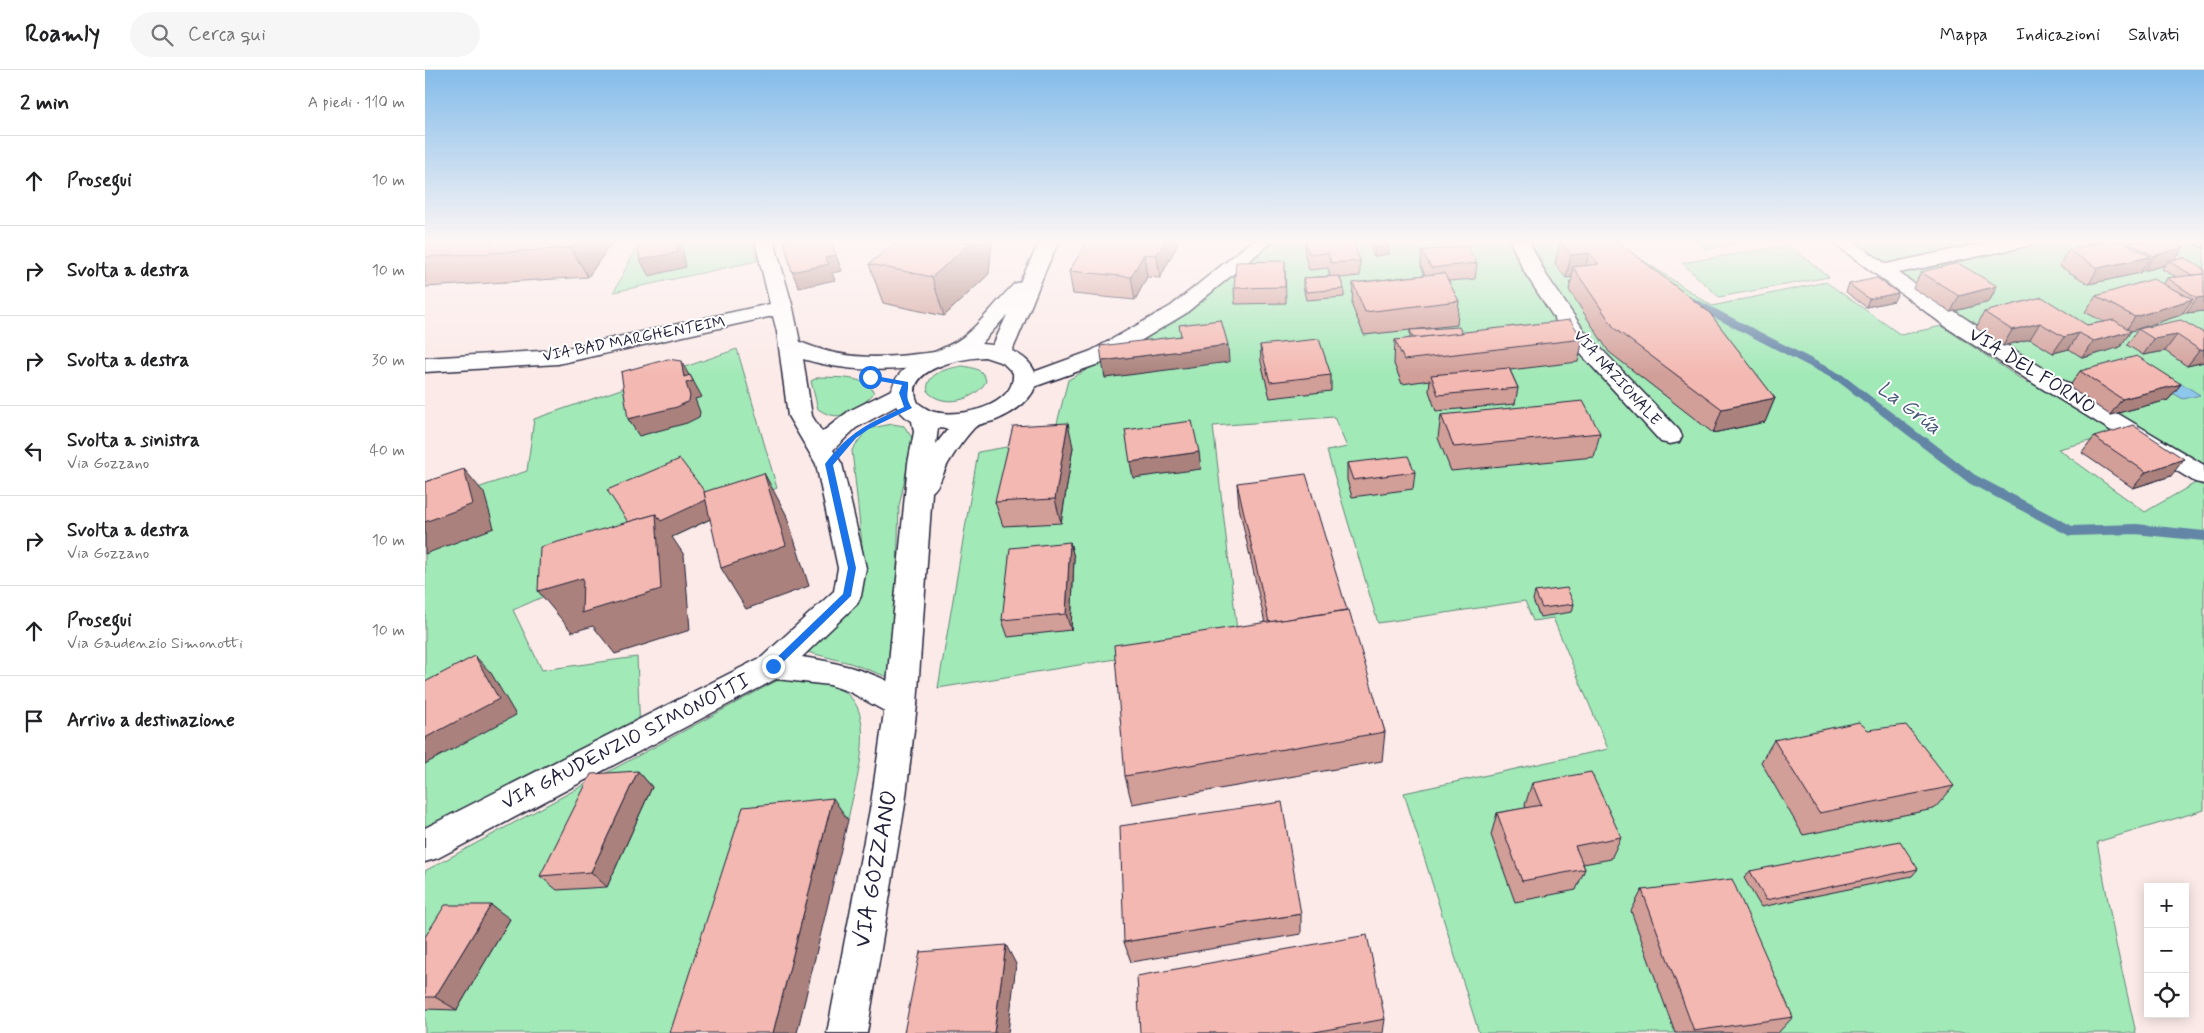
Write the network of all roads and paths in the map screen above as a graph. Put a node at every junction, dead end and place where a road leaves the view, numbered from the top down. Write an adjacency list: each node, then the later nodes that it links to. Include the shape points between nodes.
1 (777, 286): 7 (street)
2 (1024, 286): 10 (street, via 971,341)
3 (1030, 286): 9 (street)
4 (1208, 286): 12 (street, via 1178,310 1099,356)
5 (1543, 286): 15 (street, VIA NAZIONALE, via 1577,336)
6 (1903, 286): 17 (street, VIA DEL FORNO, via 2028,370)
7 (783, 308): 8 (street); 11 (street, VIA BAD MARGHENTEIM, via 558,357)
8 (791, 346): 10 (street, via 816,358 855,364 879,365); 13 (street, via 801,361); 16 (street, via 800,416)
9 (1000, 353): 10 (street, via 985,350); 12 (street, via 1021,365)
10 (943, 356): 13 (street, via 912,374)
11 (425, 365)
12 (1025, 383): 14 (street, via 1020,392 999,410)
13 (910, 401): 14 (street, via 952,422); 16 (street); 18 (street, VIA GOZZANO, via 926,432)
14 (968, 420): 18 (street, VIA GOZZANO, via 937,460)
15 (1670, 436)
16 (824, 457): 19 (street, VIA GAUDENZIO SIMONOTTI, via 852,568 847,596)
17 (2204, 476)
18 (919, 498): 20 (street, VIA GOZZANO)
19 (773, 666): 20 (street, via 830,673 861,683); 21 (street, VIA GAUDENZIO SIMONOTTI)
20 (901, 705): 22 (street, VIA GOZZANO, via 888,804)
21 (425, 846)
22 (847, 1033)

